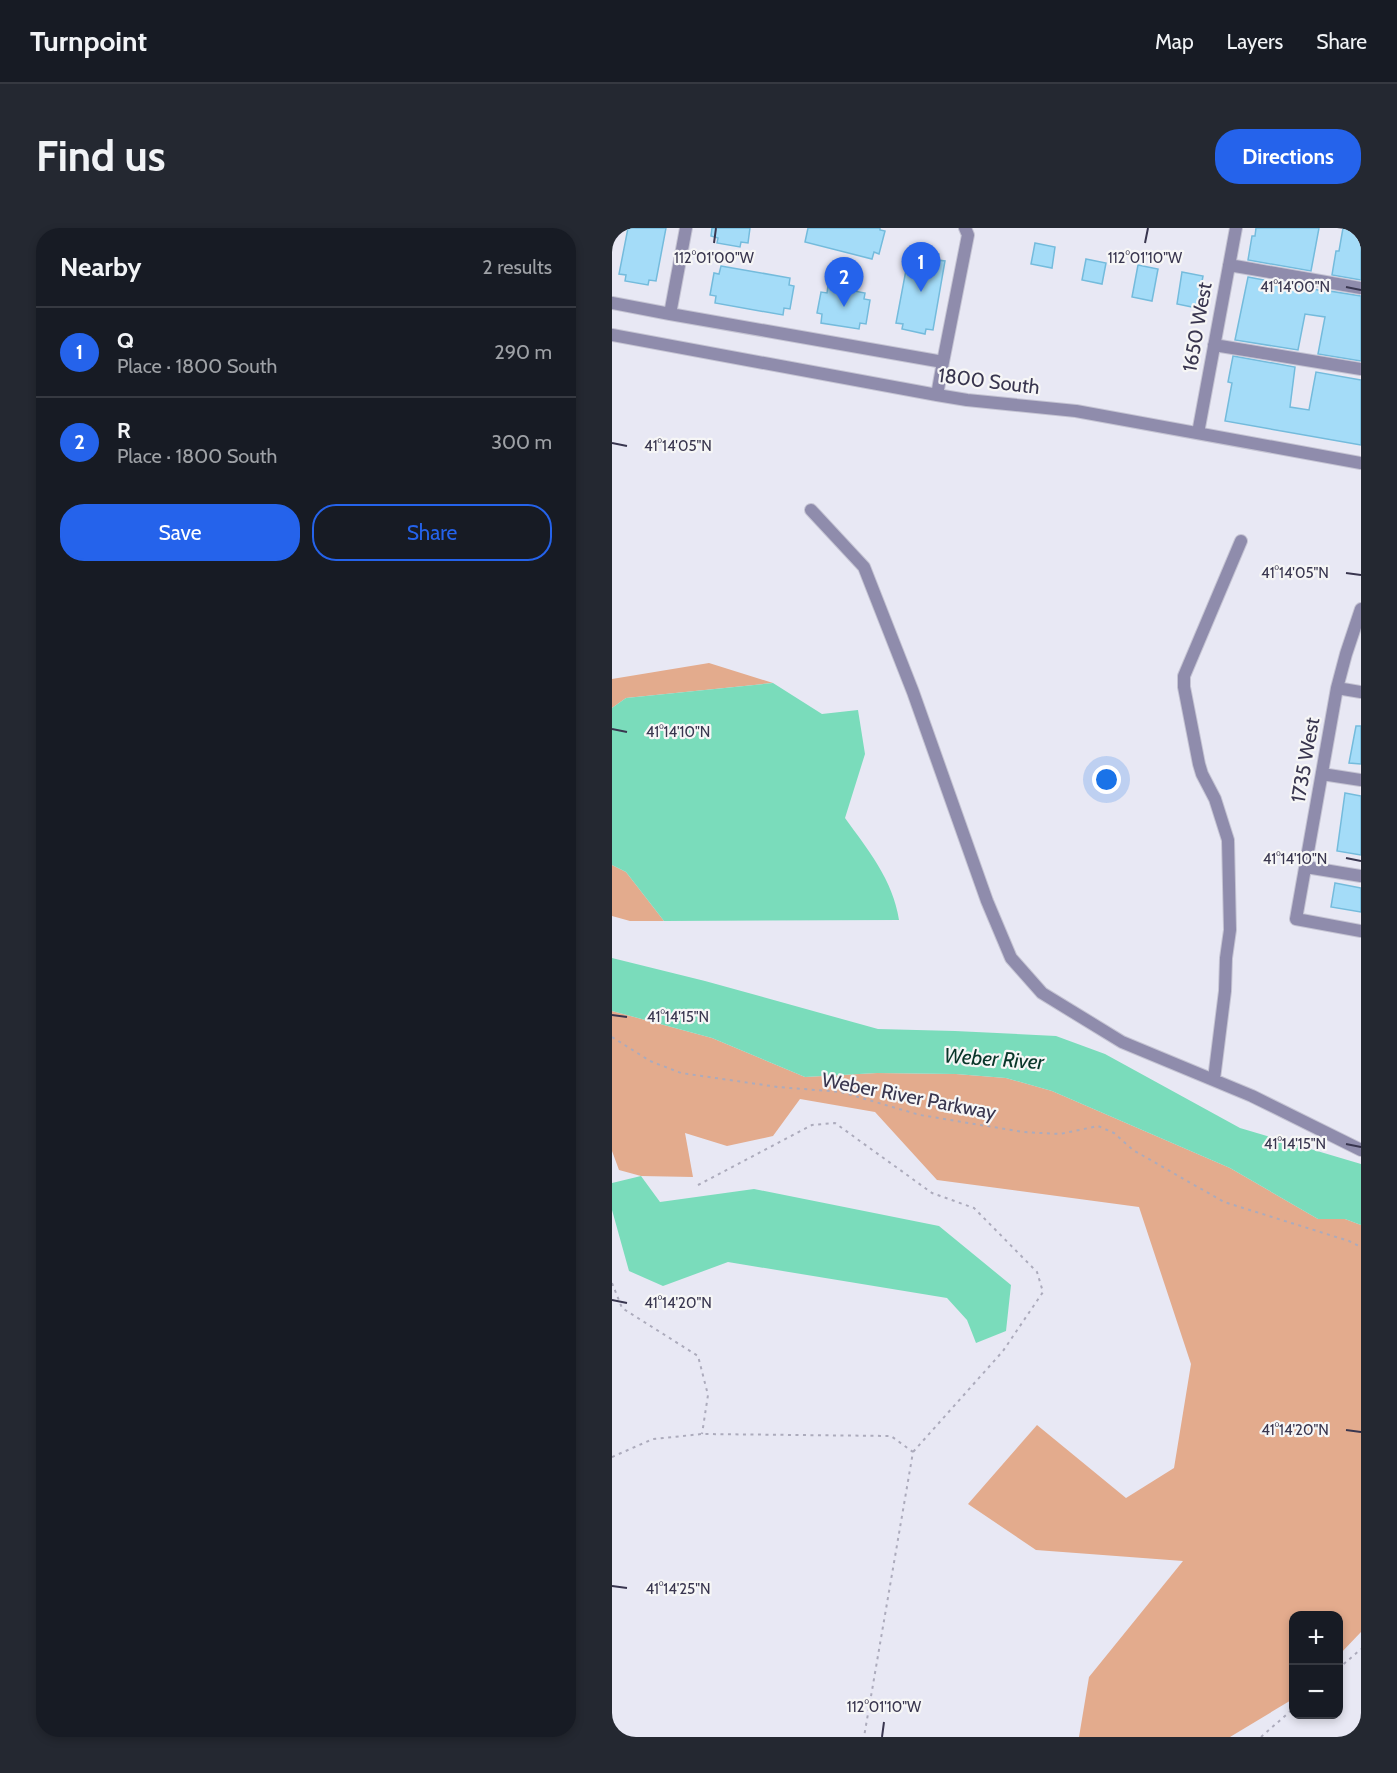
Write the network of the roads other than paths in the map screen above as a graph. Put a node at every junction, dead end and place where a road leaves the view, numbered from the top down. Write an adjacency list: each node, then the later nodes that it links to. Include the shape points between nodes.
1 (686, 228): 7 (street)
2 (965, 228): 10 (street, via 968,235)
3 (1236, 228): 4 (street, 1650 West)
4 (1228, 265): 5 (street); 9 (street, 1650 West)
5 (1361, 288)
6 (612, 303): 7 (street)
7 (670, 314): 10 (street)
8 (612, 335): 12 (street, 1800 South)
9 (1214, 345): 11 (street); 13 (street, 1650 West)
10 (943, 362): 12 (street)
11 (1361, 369)
12 (937, 395): 13 (street, 1800 South, via 1076,411)
13 (1198, 433): 14 (street, 1800 South)
14 (1361, 464)
15 (811, 510): 25 (street, via 864,567 1011,957 1042,993 1122,1042)
16 (1241, 542): 25 (street, via 1184,676 1198,764 1228,840 1230,930)
17 (1361, 609): 18 (street, 1735 West)
18 (1337, 688): 19 (street); 20 (street, 1735 West)
19 (1361, 692)
20 (1322, 774): 21 (street); 22 (street, 1735 West)
21 (1361, 780)
22 (1306, 867): 23 (street); 24 (street, 1735 West, via 1296,919)
23 (1361, 876)
24 (1361, 931)
25 (1214, 1079): 26 (street)
26 (1361, 1150)

